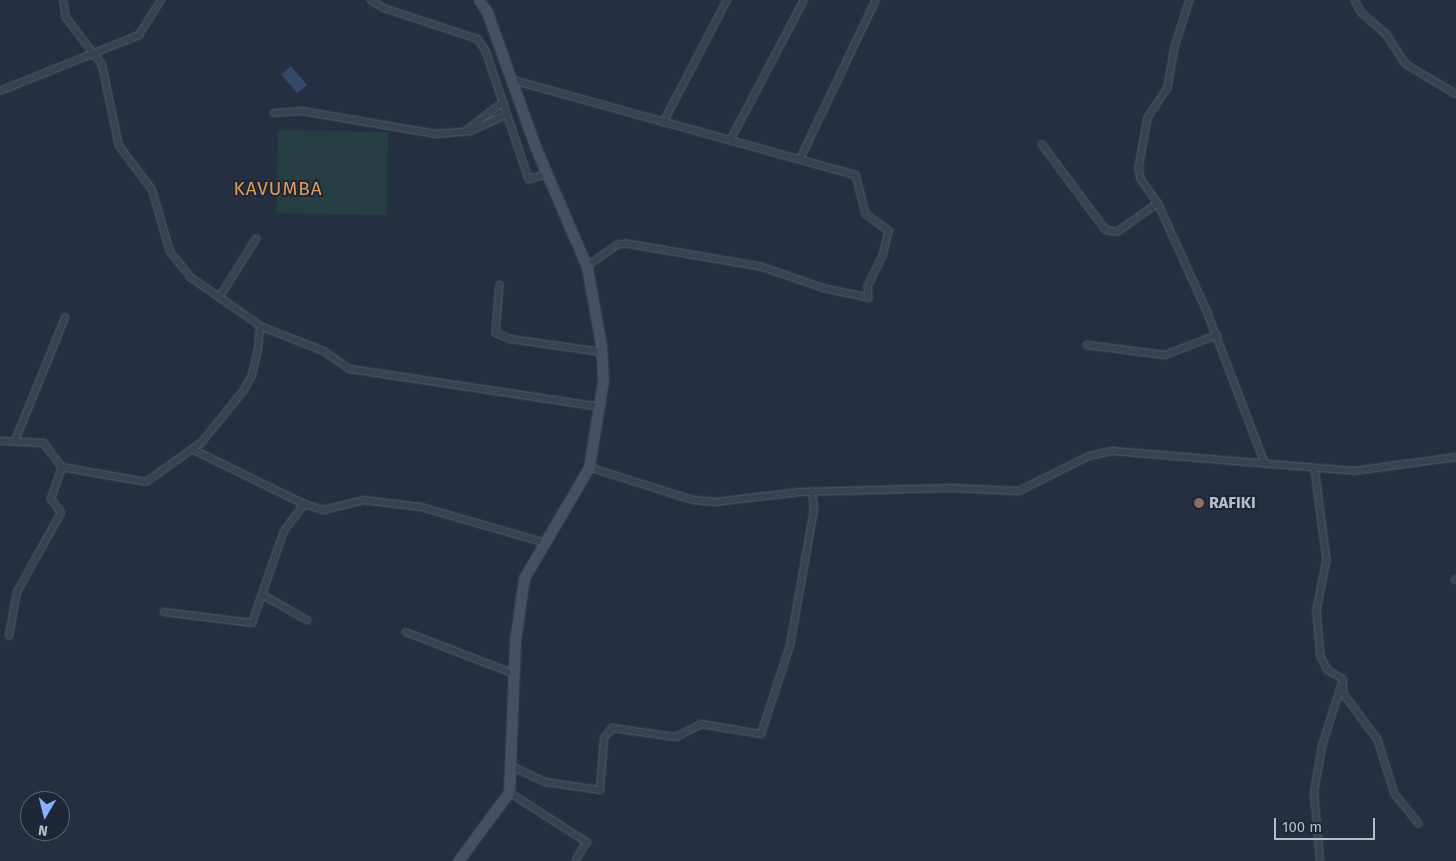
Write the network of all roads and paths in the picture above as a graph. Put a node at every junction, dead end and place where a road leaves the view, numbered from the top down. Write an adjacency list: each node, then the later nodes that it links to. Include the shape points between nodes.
1 (63, 0): 10 (street, via 66,18)
2 (161, 0): 10 (street, via 139,35)
3 (371, 0): 14 (street, via 384,8 478,39 486,51)
4 (479, 0): 11 (street)
5 (727, 0): 17 (street)
6 (804, 0): 19 (street)
7 (876, 0): 21 (street)
8 (1190, 0): 23 (street, via 1175,47 1168,88 1148,118 1141,151 1141,179)
9 (1355, 0): 13 (street, via 1361,12 1387,35 1406,64)
10 (93, 54): 12 (street); 27 (street, via 102,65 120,146 152,190 170,252 191,278)
11 (513, 80): 17 (street); 22 (street)
12 (0, 91)
13 (1456, 94)
14 (502, 103): 16 (street); 18 (street)
15 (274, 113): 18 (street, via 302,111 401,130)
16 (506, 116): 18 (street, via 488,127); 22 (street, via 529,179)
17 (663, 122): 19 (street)
18 (462, 132)
19 (730, 141): 21 (street)
20 (1042, 144): 23 (street, via 1106,230 1117,232)
21 (800, 159): 25 (street, via 860,178 866,214 888,227 883,256 868,287 868,298 761,268 627,244 618,245)
22 (548, 174): 25 (street)
23 (1158, 203): 30 (street)
24 (256, 239): 27 (street)
25 (587, 267): 32 (street)
26 (500, 285): 32 (street, via 496,333 511,339)
27 (219, 298): 29 (street)
28 (65, 318): 34 (street)
29 (260, 326): 33 (street, via 324,351 350,369); 36 (street, via 252,375)
30 (1217, 335): 31 (street, via 1174,354); 38 (street)
31 (1087, 345)
32 (601, 352): 33 (street)
33 (601, 407): 40 (street)
34 (15, 441): 35 (street); 39 (street, via 44,443)
35 (0, 442)
36 (194, 450): 39 (street, via 146,482); 43 (street)
37 (1456, 457): 41 (street, via 1369,470)
38 (1265, 463): 41 (street); 42 (street, via 1100,452 1019,491 951,488)
39 (62, 467): 49 (street, via 51,499 61,514 20,584)
40 (589, 467): 42 (street, via 693,500 715,502); 44 (street, via 548,534)
41 (1316, 468): 51 (street, via 1327,560 1317,610 1319,639 1328,670)
42 (812, 492): 52 (street, via 814,510 790,646 760,734 701,724 676,737 612,728 604,738 600,790 545,782)
43 (304, 504): 44 (street, via 324,510 364,500 421,508); 45 (street, via 284,531)
44 (547, 544): 50 (street, via 534,556 524,578 515,641)
45 (263, 595): 46 (street, via 254,620 248,624); 47 (street)
46 (164, 612)
47 (307, 620)
48 (406, 632): 50 (street)
49 (8, 636)
50 (515, 674): 52 (street)
51 (1343, 679): 54 (street, via 1344,694 1378,740 1395,794); 57 (street, via 1325,736 1314,793)
52 (511, 766): 53 (street)
53 (509, 792): 55 (street); 56 (street, via 587,842)
54 (1419, 824)
55 (458, 861)
56 (576, 861)
57 (1320, 861)

